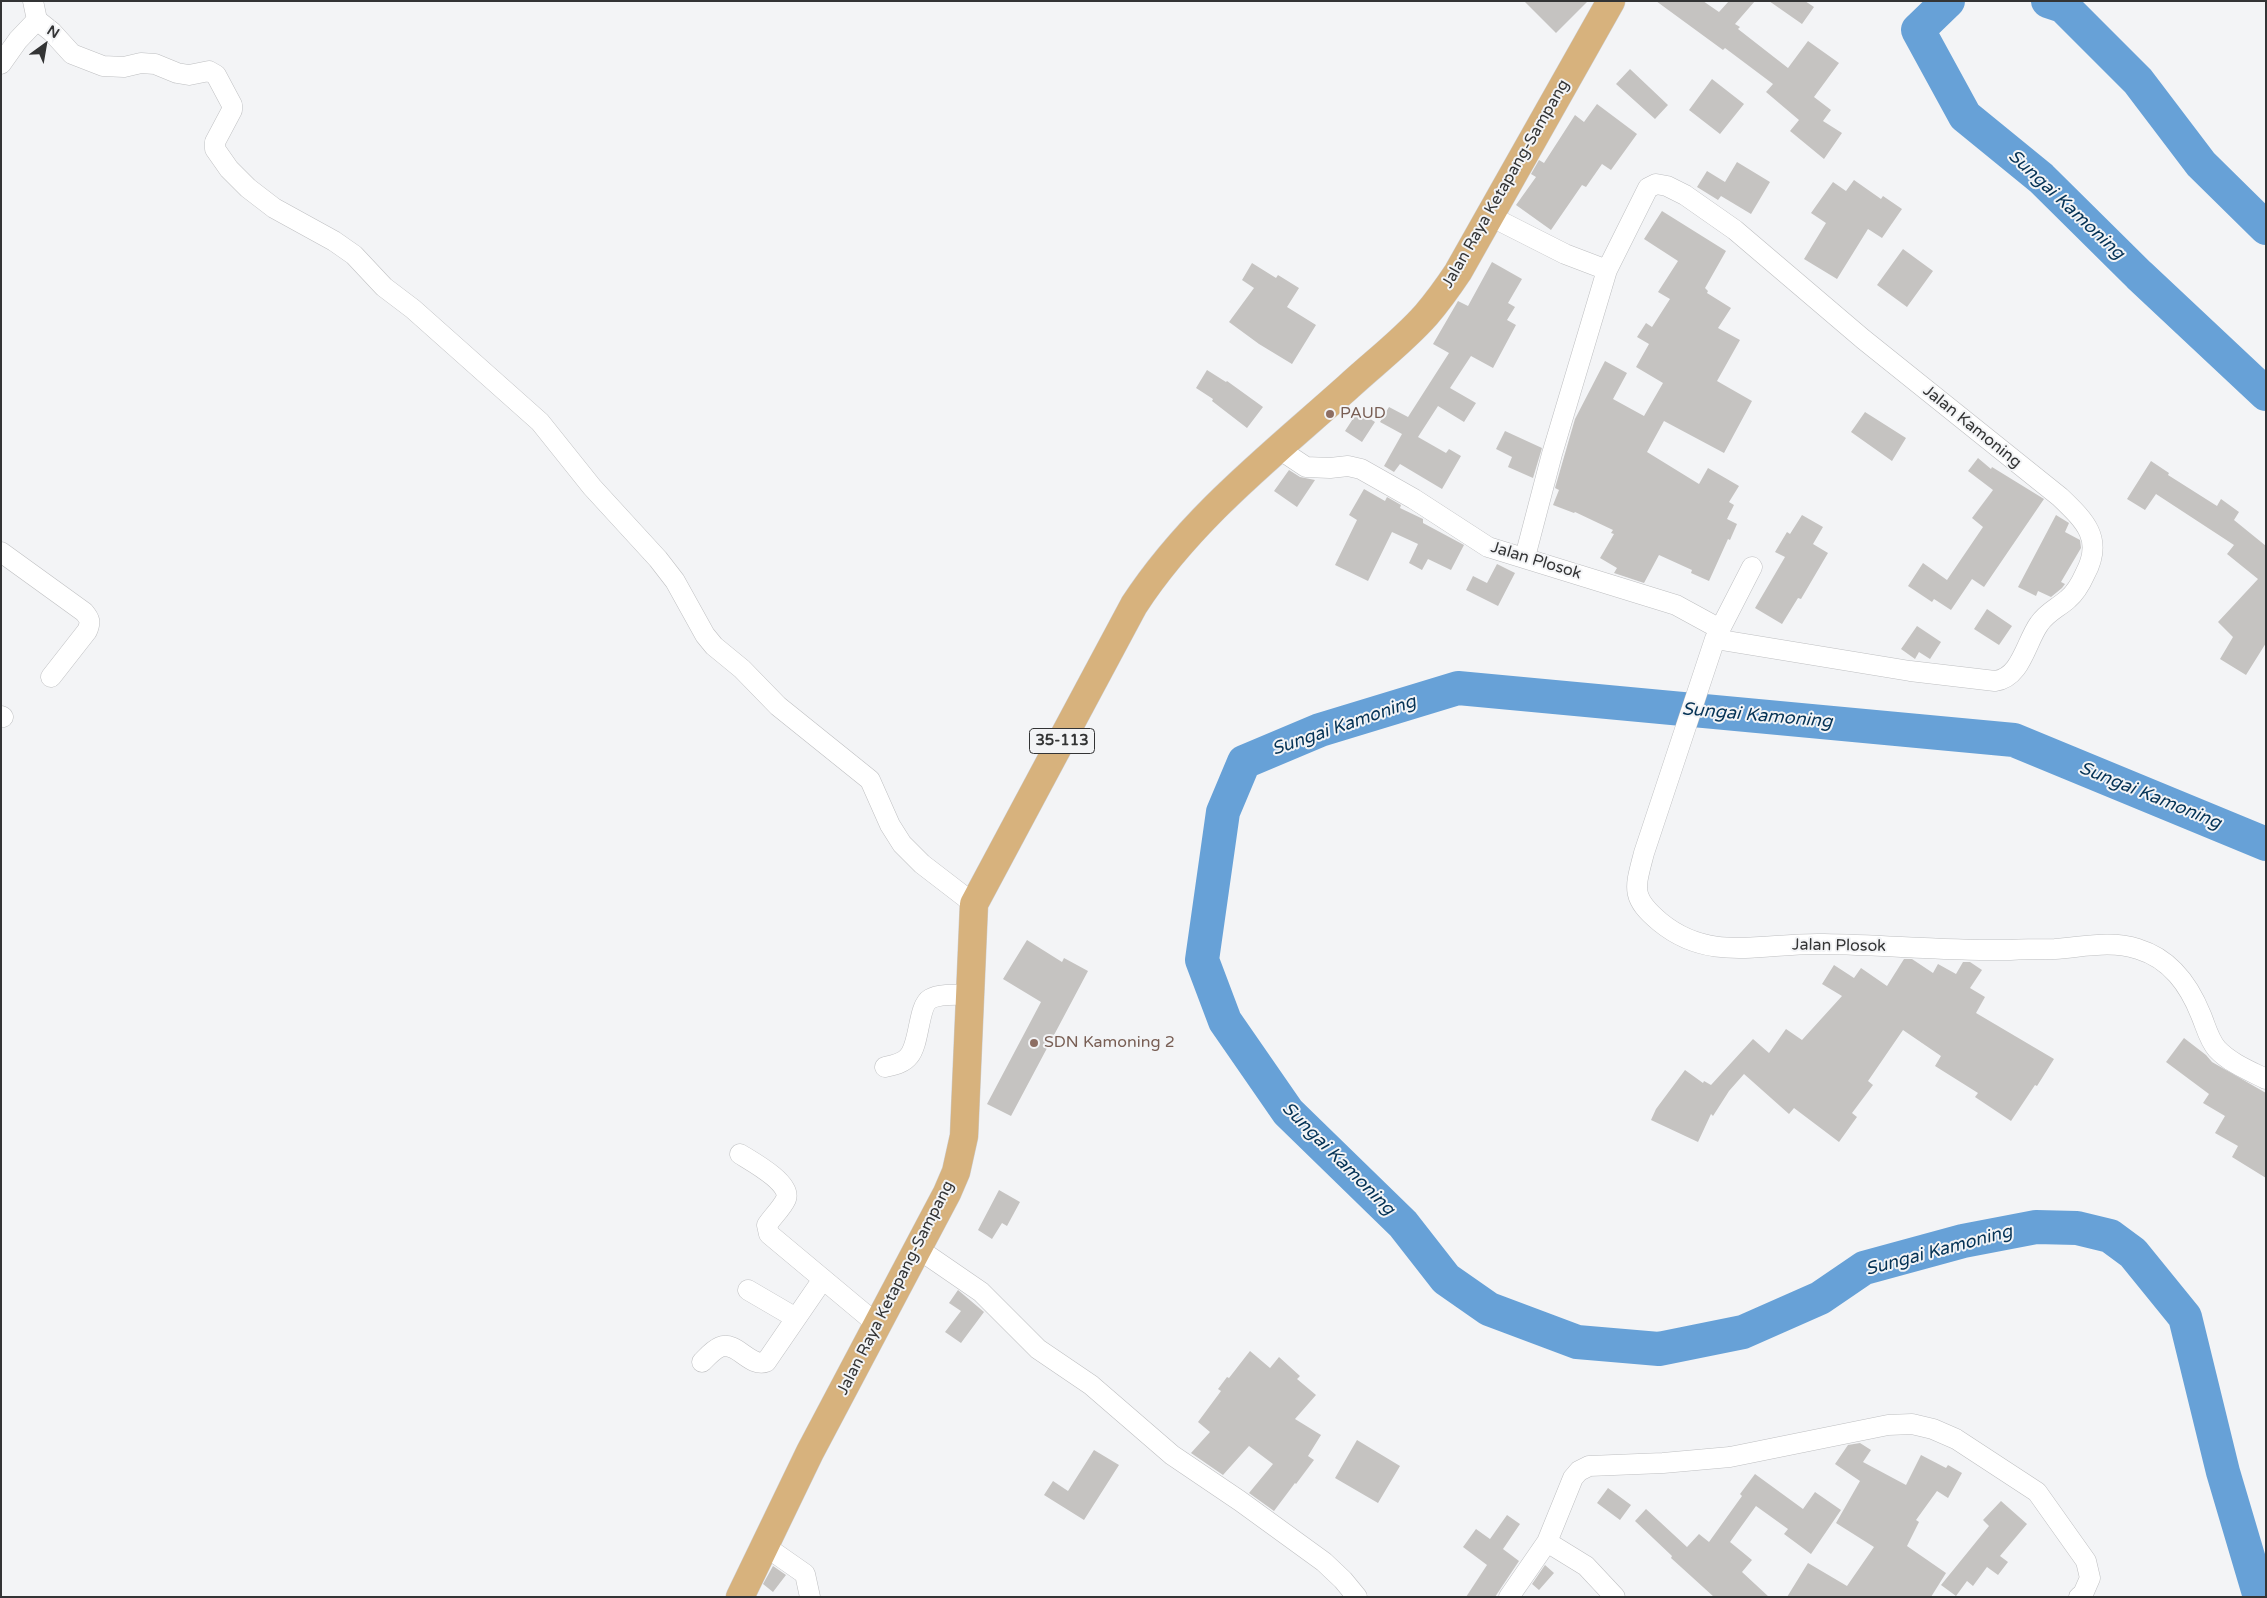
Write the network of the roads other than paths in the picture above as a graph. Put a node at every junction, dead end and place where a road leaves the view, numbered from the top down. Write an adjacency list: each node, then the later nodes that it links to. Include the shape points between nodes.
1 (1611, 1): 4 (main road, Jalan Raya Ketapang-Sampang / 35-113)
2 (35, 11): 3 (street); 12 (street, via 72,54 103,66 155,64 178,73 189,75 209,71 216,76 232,105 215,142 215,149 229,169 274,208 354,255 384,287 540,422 592,487 675,580 714,646 778,706 870,780 902,844 922,864)
3 (1, 64)
4 (1490, 216): 5 (street, via 1565,254); 6 (main road, Jalan Raya Ketapang-Sampang / 35-113, via 1458,272 1425,316)
5 (1607, 270): 8 (street); 10 (street, Jalan Kamoning, via 1648,188 1656,184 1667,186 1685,195 1743,236 1863,339 2060,497 2088,527 2094,542 2091,563 2076,591 2046,614 2014,671 2003,680 1910,672)
6 (1279, 449): 8 (street, Jalan Plosok, via 1306,467 1348,466 1361,469 1414,499 1478,542); 12 (main road, Jalan Raya Ketapang-Sampang / 35-113, via 1182,540 1147,585)
7 (1, 552): 11 (street, via 90,618 87,631)
8 (1525, 557): 10 (street, Jalan Plosok, via 1676,605)
9 (1752, 566): 10 (street)
10 (1718, 634): 15 (street, Jalan Plosok, via 1636,884 1639,900 1647,911 1676,935 1709,947 1729,948 1822,944 1970,949 2104,944 2136,948 2163,961 2180,977 2218,1050 2228,1059)
11 (51, 677)
12 (974, 904): 13 (main road, Jalan Raya Ketapang-Sampang / 35-113)
13 (972, 994): 14 (street, via 930,998 925,1003 910,1056); 17 (main road, Jalan Raya Ketapang-Sampang / 35-113, via 964,1136 956,1172)
14 (885, 1068)
15 (2266, 1079)
16 (740, 1154): 18 (street, via 785,1187 786,1200 768,1225 769,1234)
17 (918, 1248): 21 (main road, Jalan Raya Ketapang-Sampang / 35-113); 27 (street, via 982,1292 1038,1349 1091,1385 1172,1455 1324,1562)
18 (823, 1279): 20 (street); 21 (street)
19 (748, 1290): 20 (street)
20 (796, 1318): 22 (street, via 766,1362 757,1363 724,1346)
21 (878, 1325): 24 (main road, Jalan Raya Ketapang-Sampang / 35-113)
22 (702, 1362)
23 (1547, 1542): 28 (street); 29 (street, via 1586,1566); 30 (street, via 1574,1478 1589,1466 1730,1457 1888,1424 1912,1424 1956,1439 2037,1492 2086,1562 2090,1578)
24 (764, 1546): 25 (main road, Jalan Raya Ketapang-Sampang / 35-113); 26 (street, via 805,1574)
25 (740, 1597)
26 (810, 1597)
27 (1357, 1597)
28 (1509, 1597)
29 (1615, 1597)
30 (2079, 1597)

